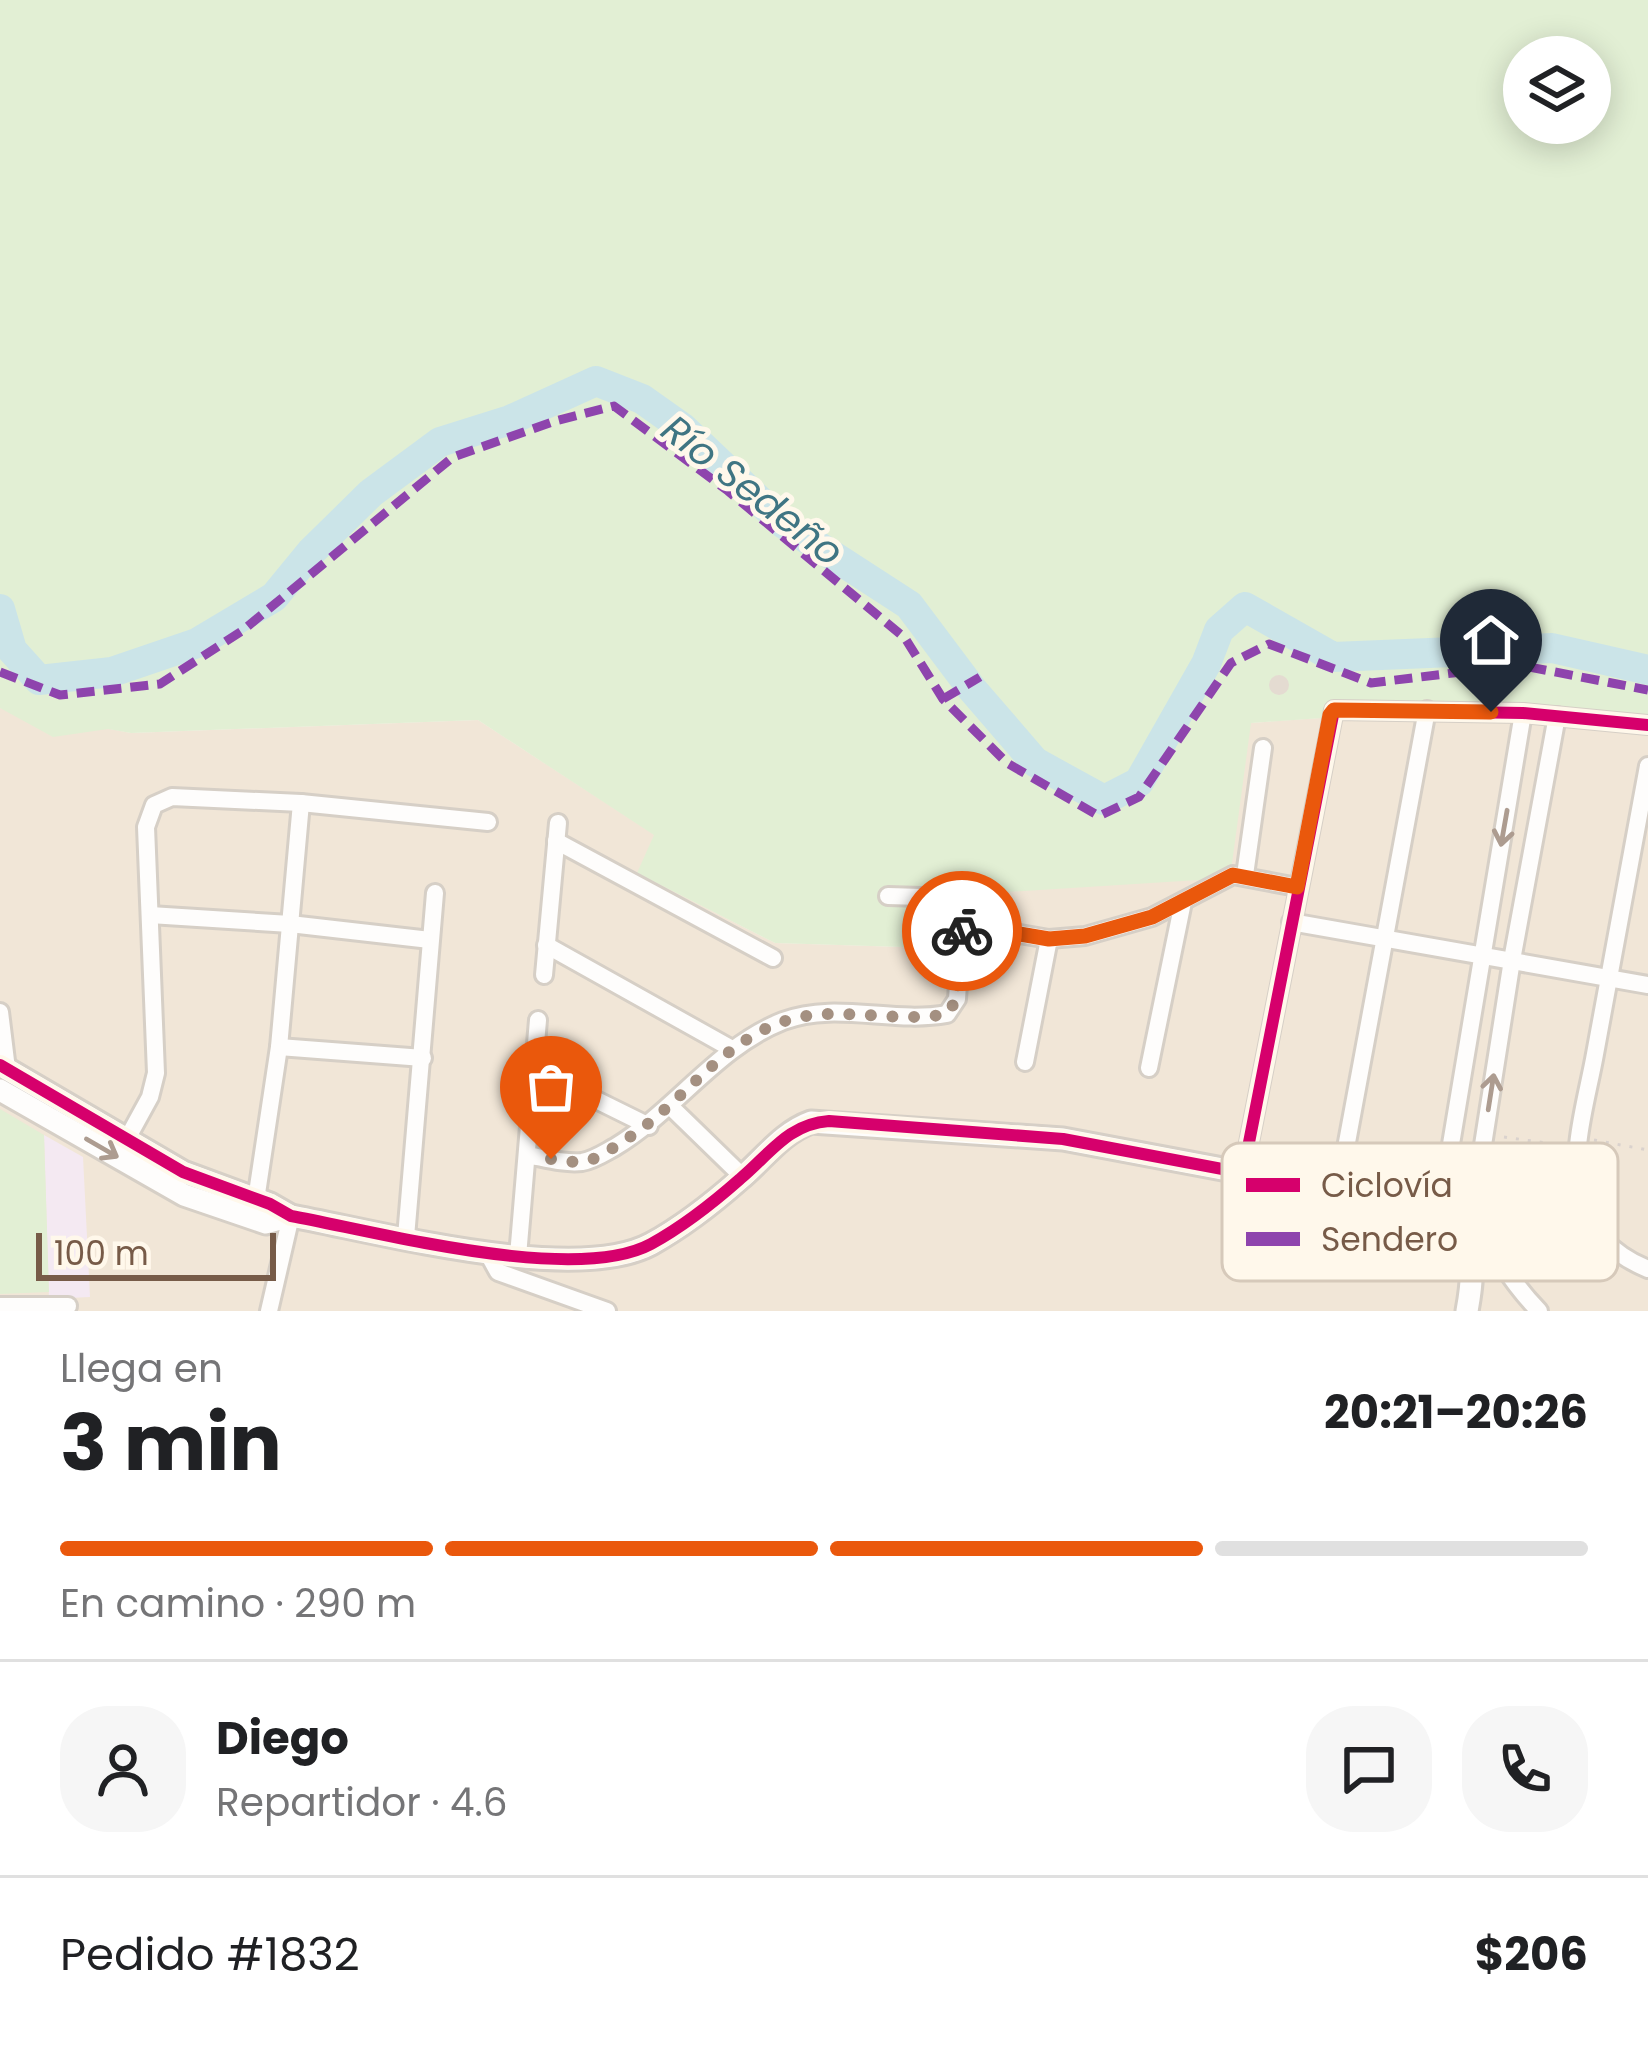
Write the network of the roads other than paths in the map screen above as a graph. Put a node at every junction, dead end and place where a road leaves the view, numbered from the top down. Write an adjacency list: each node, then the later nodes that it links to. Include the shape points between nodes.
1 (1427, 710): 2 (street); 10 (street, via 1330,715); 18 (street)
2 (1523, 713): 3 (street); 22 (street, one-way to 22)
3 (1557, 716): 4 (street); 24 (street)
4 (1648, 725)
5 (1262, 748): 9 (street)
6 (1648, 766): 26 (street)
7 (301, 803): 8 (street); 14 (street, via 172,797 154,806 146,827); 16 (street)
8 (488, 822)
9 (1245, 875): 10 (street); 13 (street)
10 (1297, 887): 15 (street)
11 (435, 892): 20 (street)
12 (888, 896): 17 (street, via 955,898)
13 (1184, 902): 19 (street, via 1106,932); 34 (street)
14 (150, 915): 16 (street); 39 (street, via 156,1073)
15 (1292, 922): 18 (street); 40 (street)
16 (290, 924): 20 (street); 30 (street)
17 (962, 924): 19 (street); 31 (street, via 957,999 947,1014 814,1013)
18 (1385, 938): 22 (street); 41 (street)
19 (1049, 939): 33 (street)
20 (430, 940): 32 (street)
21 (546, 945): 23 (street, via 557,832); 25 (street); 31 (street)
22 (1483, 955): 24 (street); 42 (street)
23 (773, 958)
24 (1512, 960): 26 (street); 43 (street, one-way to 24)
25 (544, 975)
26 (1608, 977): 27 (street); 44 (street)
27 (1648, 985)
28 (0, 1012): 35 (street)
29 (538, 1019): 36 (street)
30 (279, 1047): 32 (street); 49 (street)
31 (732, 1049): 37 (street)
32 (423, 1058): 51 (street)
33 (1025, 1061)
34 (1149, 1068)
35 (2, 1075): 39 (street); 48 (street, one-way to 48)
36 (533, 1081): 38 (street, via 574,1089); 45 (street)
37 (671, 1107): 38 (street); 47 (street)
38 (650, 1126): 45 (street, via 585,1162)
39 (127, 1139): 48 (street)
40 (1249, 1143)
41 (1347, 1143)
42 (1451, 1143)
43 (1483, 1143)
44 (1580, 1143)
45 (527, 1155): 54 (street)
46 (1222, 1168): 47 (street, via 1063,1138 829,1121 796,1127)
47 (743, 1177): 54 (street, via 652,1244 624,1255)
48 (188, 1186): 49 (street); 50 (street, via 266,1223)
49 (256, 1200): 50 (street)
50 (291, 1216): 51 (street); 60 (street)
51 (406, 1237): 52 (street)
52 (487, 1252): 54 (street); 61 (street, via 498,1272)
53 (1618, 1253): 55 (street)
54 (518, 1256)
55 (1648, 1269)
56 (1472, 1281): 62 (street)
57 (1517, 1281): 63 (street)
58 (0, 1306): 59 (street)
59 (68, 1306)
60 (269, 1311)
61 (607, 1311)
62 (1467, 1311)
63 (1539, 1311)

